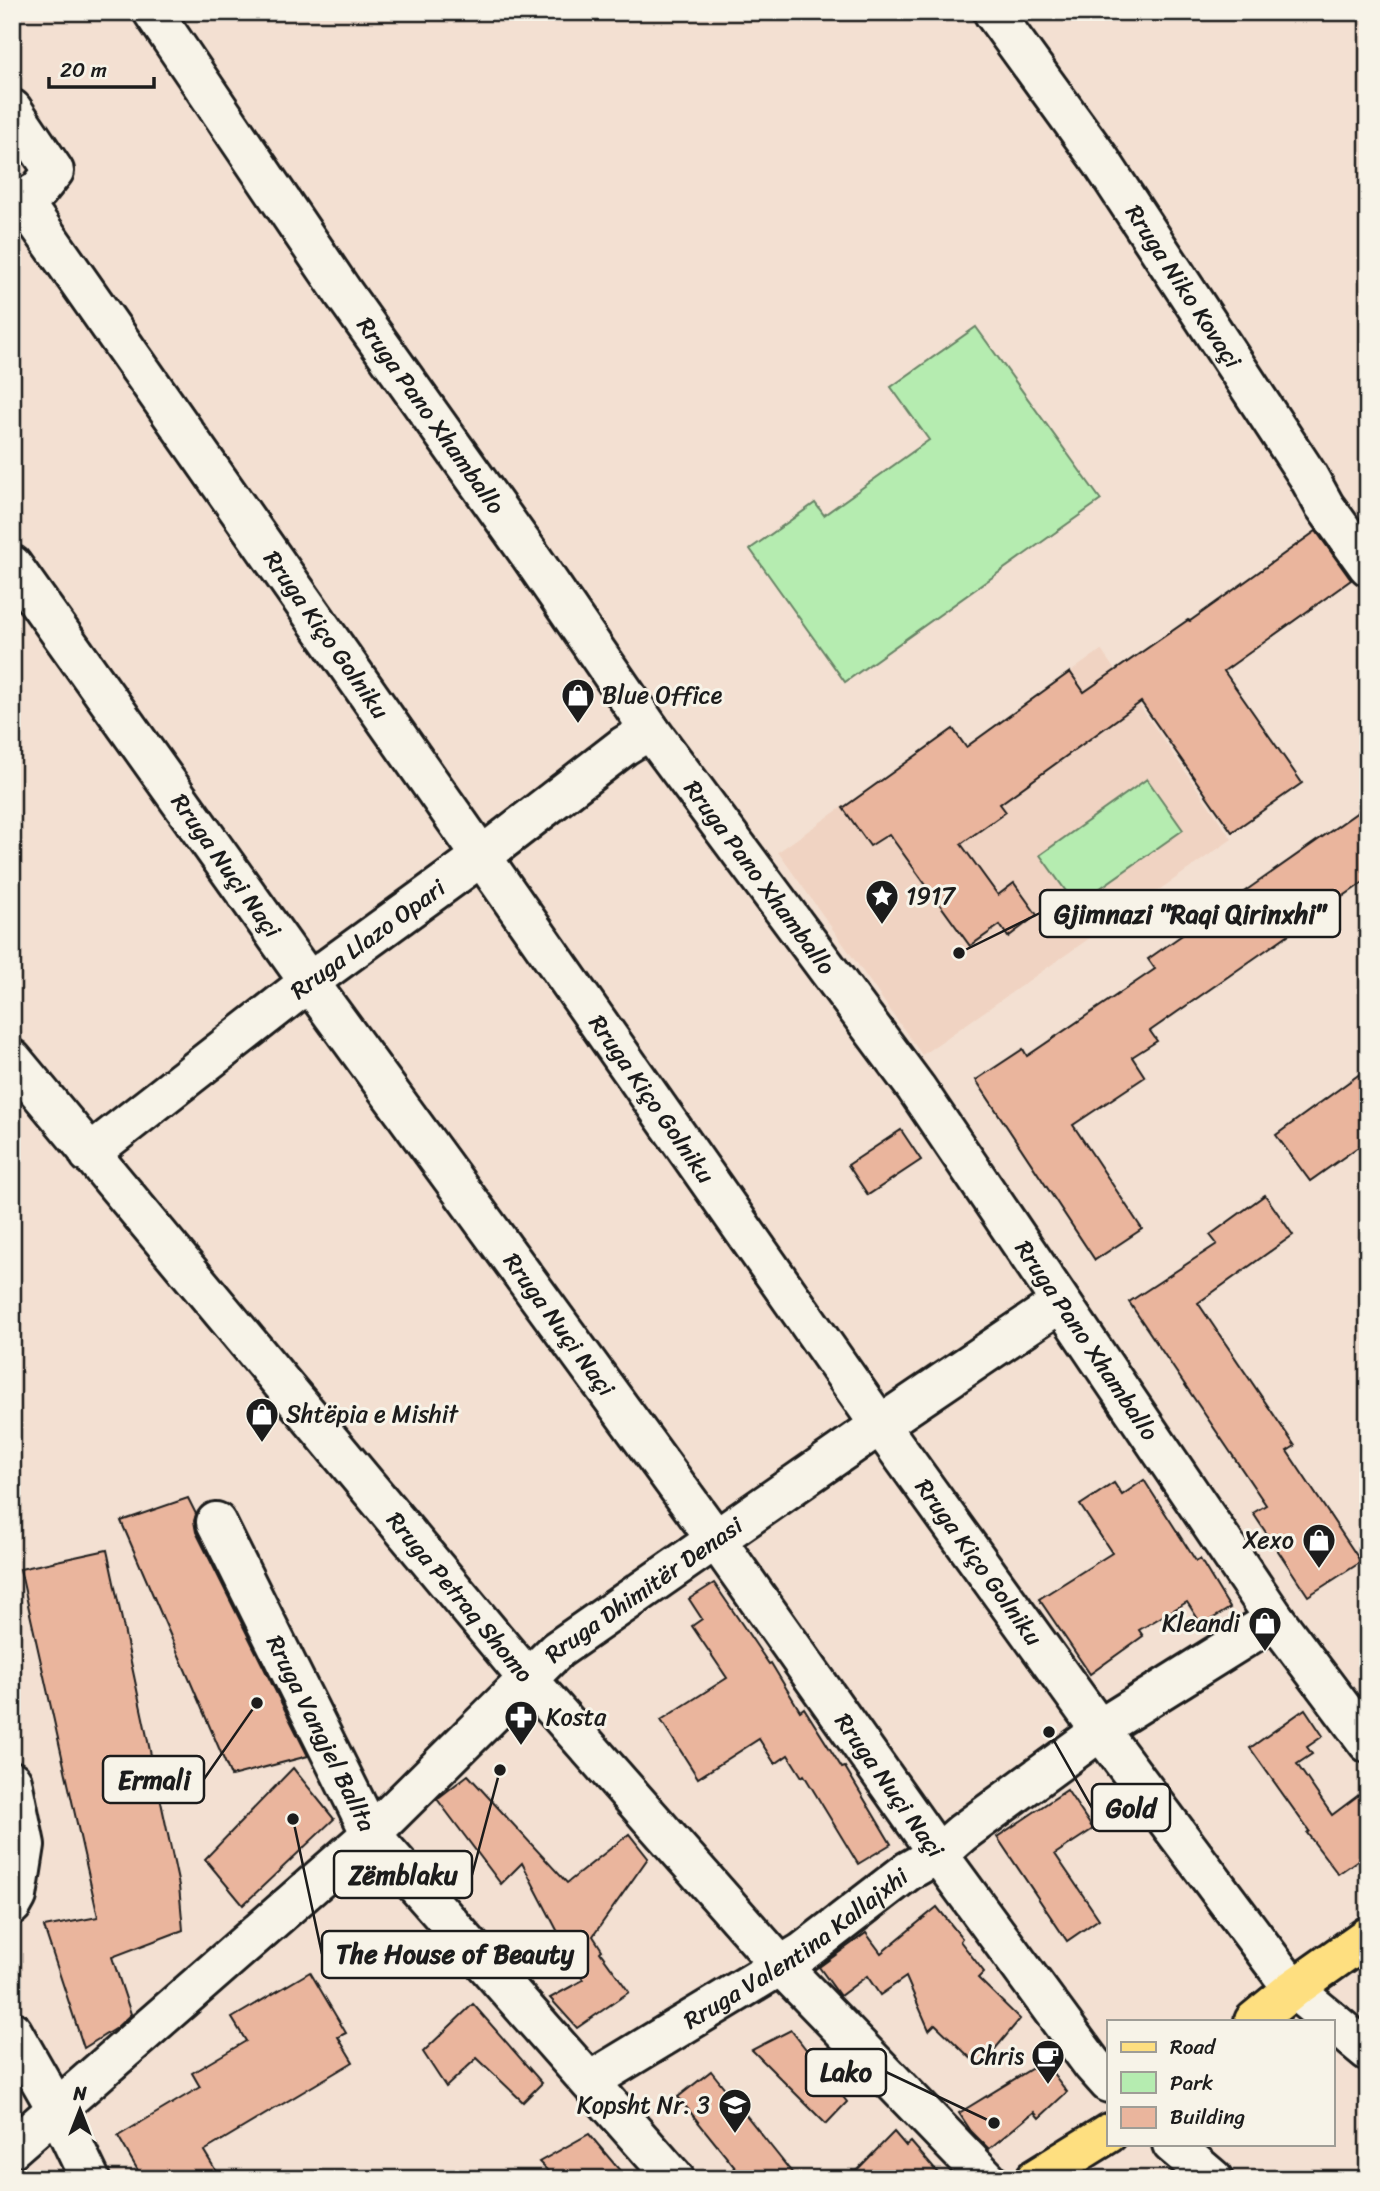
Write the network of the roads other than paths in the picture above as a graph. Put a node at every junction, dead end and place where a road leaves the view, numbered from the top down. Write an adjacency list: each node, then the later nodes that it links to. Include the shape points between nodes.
1 (153, 12): 7 (street, Rruga Pano Xhamballo)
2 (993, 12): 6 (street, Rruga Niko Kovaçi, via 1101,161)
3 (12, 109): 4 (street, via 54,171 38,191)
4 (17, 202): 8 (street, Rruga Kiço Golniku)
5 (12, 565): 9 (street, Rruga Nuçi Naçi)
6 (1368, 566)
7 (650, 730): 8 (street, Rruga Llazo Opari); 12 (street, Rruga Pano Xhamballo, via 916,1088)
8 (482, 856): 9 (street, Rruga Llazo Opari); 13 (street, Rruga Kiço Golniku)
9 (309, 982): 11 (street, Rruga Llazo Opari); 15 (street, Rruga Nuçi Naçi)
10 (12, 1059): 11 (street, Rruga Petraq Shomo)
11 (89, 1154): 17 (street, Rruga Petraq Shomo)
12 (1060, 1303): 13 (street, Rruga Dhimitër Denasi); 16 (street, Rruga Pano Xhamballo)
13 (880, 1425): 15 (street, Rruga Dhimitër Denasi); 18 (street, Rruga Kiço Golniku)
14 (216, 1522): 21 (street, Rruga Vangjel Ballta)
15 (717, 1541): 17 (street, Rruga Dhimitër Denasi, via 557,1650); 22 (street, Rruga Nuçi Naçi)
16 (1275, 1619): 18 (street, Rruga Valentina Kallajxhi); 19 (street, Rruga Pano Xhamballo)
17 (528, 1679): 21 (street, Rruga Dhimitër Denasi); 25 (street, Rruga Petraq Shomo)
18 (1099, 1729): 22 (street, Rruga Valentina Kallajxhi); 26 (street, Rruga Kiço Golniku)
19 (1368, 1743)
20 (12, 1781): 23 (street, via 25,1845)
21 (371, 1834): 32 (street, Rruga Vangjel Ballta); 34 (street, Rruga Dhimitër Denasi)
22 (938, 1854): 25 (street, Rruga Valentina Kallajxhi); 33 (street, Rruga Nuçi Naçi)
23 (12, 1905)
24 (1368, 1936): 26 (main road)
25 (780, 1965): 32 (street, Rruga Valentina Kallajxhi); 40 (street, Rruga Petraq Shomo)
26 (1293, 1989): 27 (main road); 28 (street, Rruga Kiço Golniku)
27 (1255, 2020)
28 (1330, 2020)
29 (1334, 2024): 31 (street, Rruga Kiço Golniku)
30 (12, 2031): 34 (street)
31 (1368, 2051)
32 (590, 2081): 39 (street, Rruga Vangjel Ballta)
33 (1107, 2081)
34 (56, 2108): 37 (street, Rruga Dhimitër Denasi); 38 (street)
35 (1107, 2134): 41 (main road)
36 (1173, 2146): 42 (street)
37 (12, 2148)
38 (90, 2179)
39 (675, 2179)
40 (987, 2179)
41 (1035, 2179)
42 (1213, 2179)

